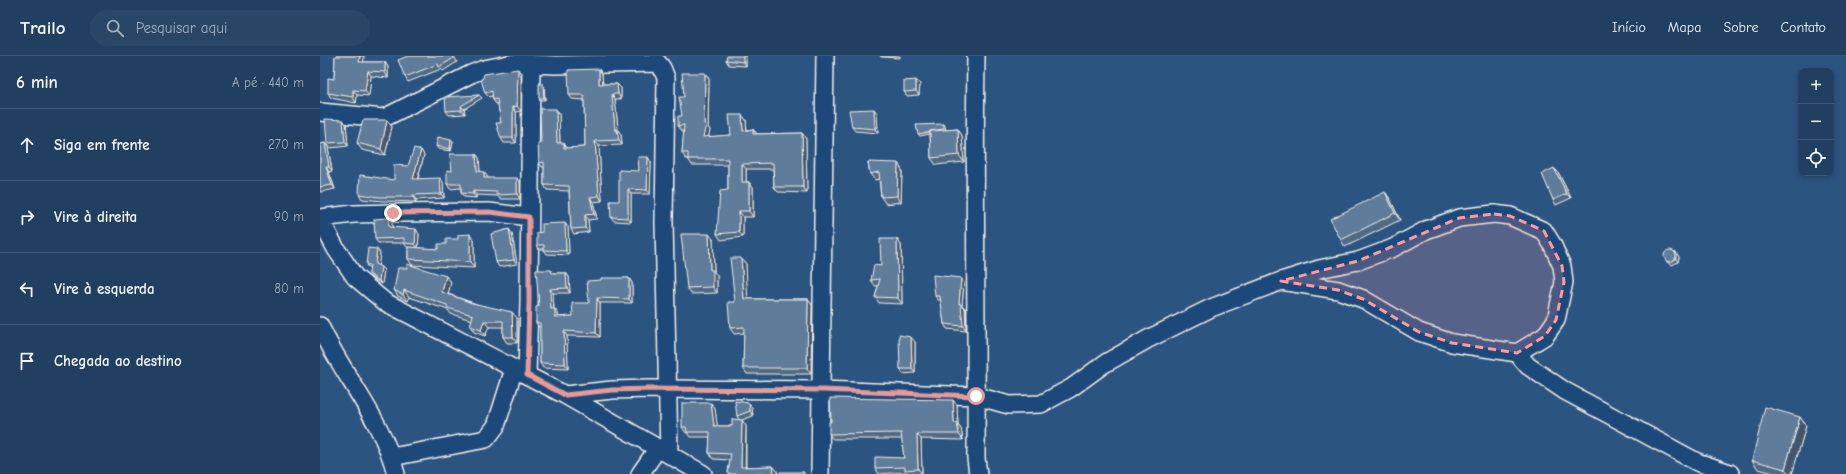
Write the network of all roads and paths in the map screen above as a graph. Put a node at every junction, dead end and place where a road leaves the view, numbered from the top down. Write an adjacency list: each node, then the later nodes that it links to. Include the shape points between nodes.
1 (825, 56): 12 (street)
2 (976, 56): 14 (street)
3 (531, 63): 4 (street, via 514,63 484,69 384,118); 5 (street); 11 (street, via 555,65 658,62 662,68 666,78)
4 (320, 112)
5 (529, 217): 6 (street, via 489,212 354,214); 10 (street, via 529,302)
6 (320, 218): 10 (street, via 336,249 355,277 372,292 398,309)
7 (1281, 281): 9 (street, via 1338,290 1363,299 1419,332 1452,343); 9 (street, via 1319,269 1358,261 1458,218 1494,214 1510,216 1544,231 1562,266 1564,282 1556,320 1545,336); 14 (street, via 1211,308 1179,324 1104,364 1071,388 1041,404 1009,405)
8 (320, 326): 16 (street)
9 (1517, 353): 17 (street, via 1528,366 1565,392 1690,459)
10 (521, 372): 13 (street); 16 (street, via 496,426 486,439)
11 (666, 390): 12 (street); 13 (street, via 612,390); 15 (street)
12 (822, 390): 14 (street); 21 (street)
13 (565, 395): 15 (street)
14 (976, 396): 22 (street)
15 (664, 451): 19 (street); 20 (street)
16 (392, 457): 18 (street)
17 (1730, 473)
18 (396, 474)
19 (640, 474)
20 (703, 474)
21 (820, 474)
22 (978, 474)

